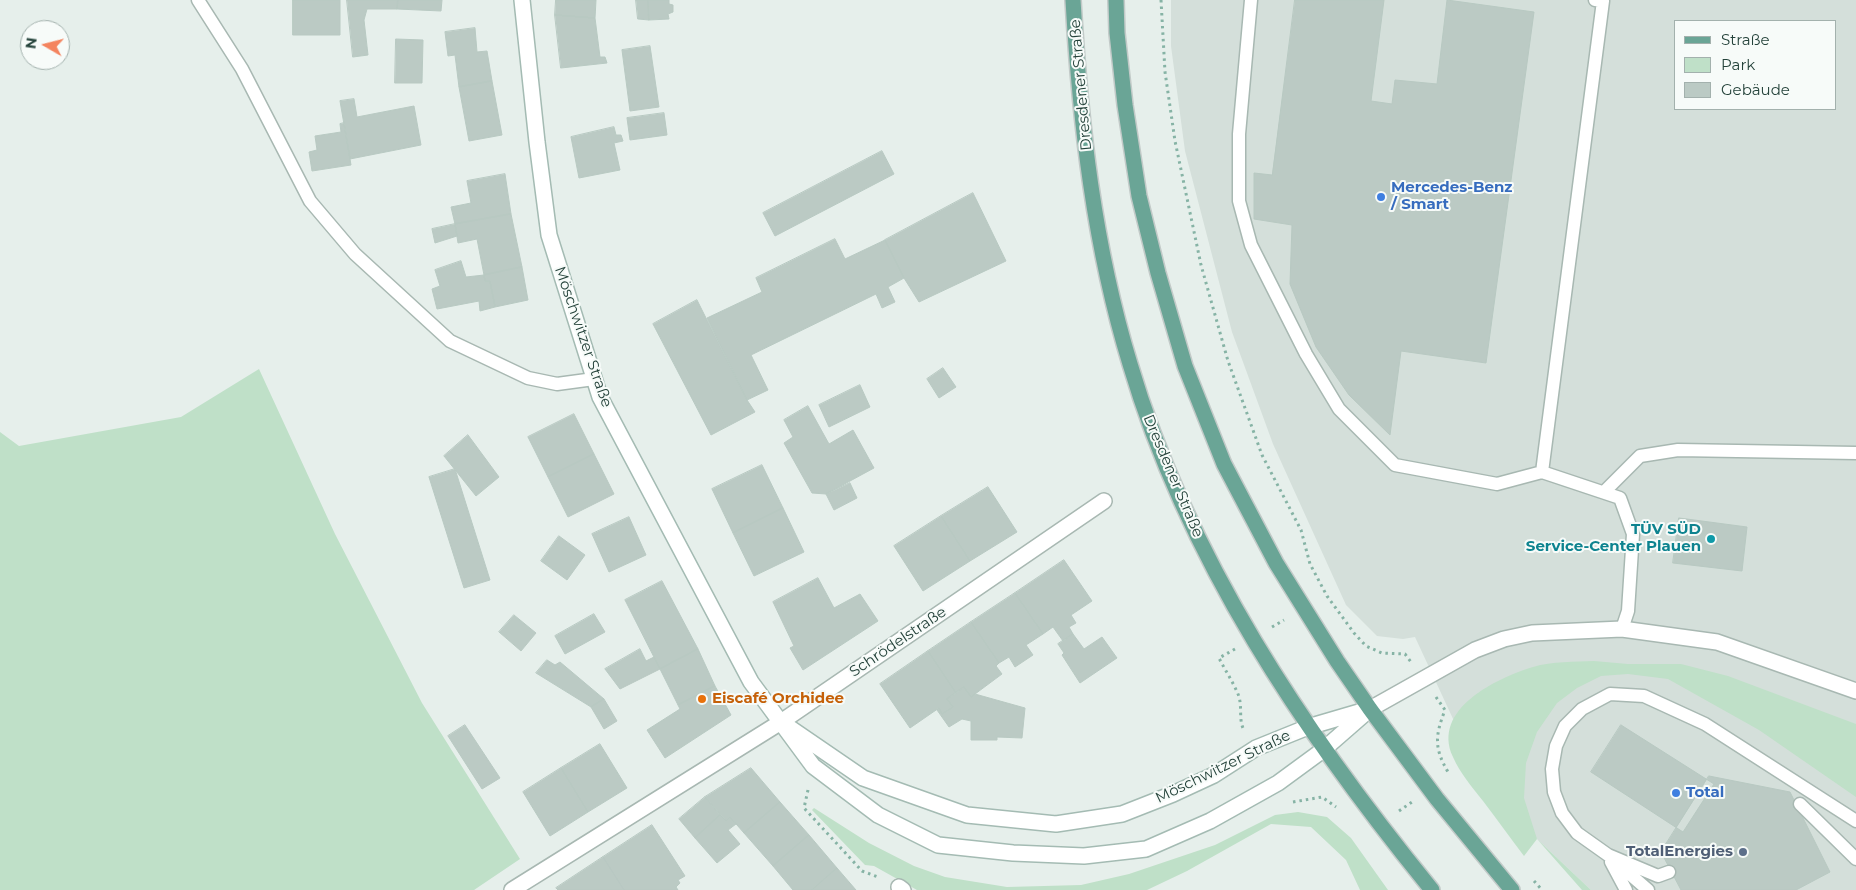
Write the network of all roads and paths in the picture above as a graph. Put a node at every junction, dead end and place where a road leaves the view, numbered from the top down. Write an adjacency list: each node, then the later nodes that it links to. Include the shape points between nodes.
1 (198, 0): 8 (lane, via 242,69 310,201 355,254 450,341 528,378 557,384)
2 (522, 0): 8 (main road, Möschwitzer Straße, via 549,235)
3 (1073, 0): 21 (main road, Dresdener Straße, via 1084,139 1095,213 1109,285 1130,365 1157,444 1190,522 1249,633)
4 (1116, 0): 17 (main road, via 1124,96 1139,196 1185,366 1224,464 1276,562)
5 (1161, 0): 14 (path, via 1165,72 1175,141 1200,265 1228,361 1262,455 1301,530 1310,564 1327,596 1366,646 1382,653)
6 (1251, 0): 10 (lane, via 1239,134 1239,202 1250,245 1306,354 1339,409 1395,465 1497,484)
7 (1595, 0): 10 (lane, via 1604,1)
8 (594, 379): 19 (main road, Möschwitzer Straße, via 600,397 751,682)
9 (1856, 453): 11 (lane, via 1678,450 1640,456)
10 (1542, 472): 11 (lane)
11 (1604, 492): 13 (lane, via 1620,498 1633,534 1628,611)
12 (1104, 501): 19 (main road, Schrödelstraße)
13 (1622, 629): 16 (main road, via 1717,642); 17 (main road, via 1532,634 1504,639 1475,650)
14 (1405, 654)
15 (1219, 658): 20 (path, via 1238,695)
16 (1856, 691)
17 (1370, 709): 21 (main road, Möschwitzer Straße); 22 (main road, Möschwitzer Straße); 24 (main road)
18 (1445, 710): 24 (path, via 1437,730 1438,747 1449,773)
19 (781, 722): 21 (main road, Möschwitzer Straße, via 863,778 967,815 1056,824 1122,814 1214,775 1256,748); 23 (main road, Möschwitzer Straße); 35 (main road, Schrödelstraße)
20 (1241, 724)
21 (1308, 727): 22 (main road, Dresdener Straße)
22 (1323, 750): 23 (main road, Möschwitzer Straße, via 1265,790 1210,821 1146,849 1084,856 938,845 878,815); 29 (main road, Dresdener Straße)
23 (813, 766): 34 (path, via 804,808 862,871)
24 (1430, 789): 29 (path); 37 (main road)
25 (1289, 802): 27 (path, via 1322,798)
26 (1800, 804): 31 (lane)
27 (1342, 810)
28 (1856, 821): 30 (lane, via 1706,724 1644,696 1610,694 1582,709 1566,726 1556,746 1552,769 1554,792 1562,813 1577,833)
29 (1380, 826): 36 (main road, Dresdener Straße)
30 (1608, 855): 32 (lane, via 1658,876); 39 (lane); 40 (lane)
31 (1856, 859)
32 (1669, 872)
33 (1530, 875): 38 (path)
34 (901, 888)
35 (512, 890)
36 (1432, 890)
37 (1512, 890)
38 (1542, 890)
39 (1626, 890)
40 (1648, 890)

